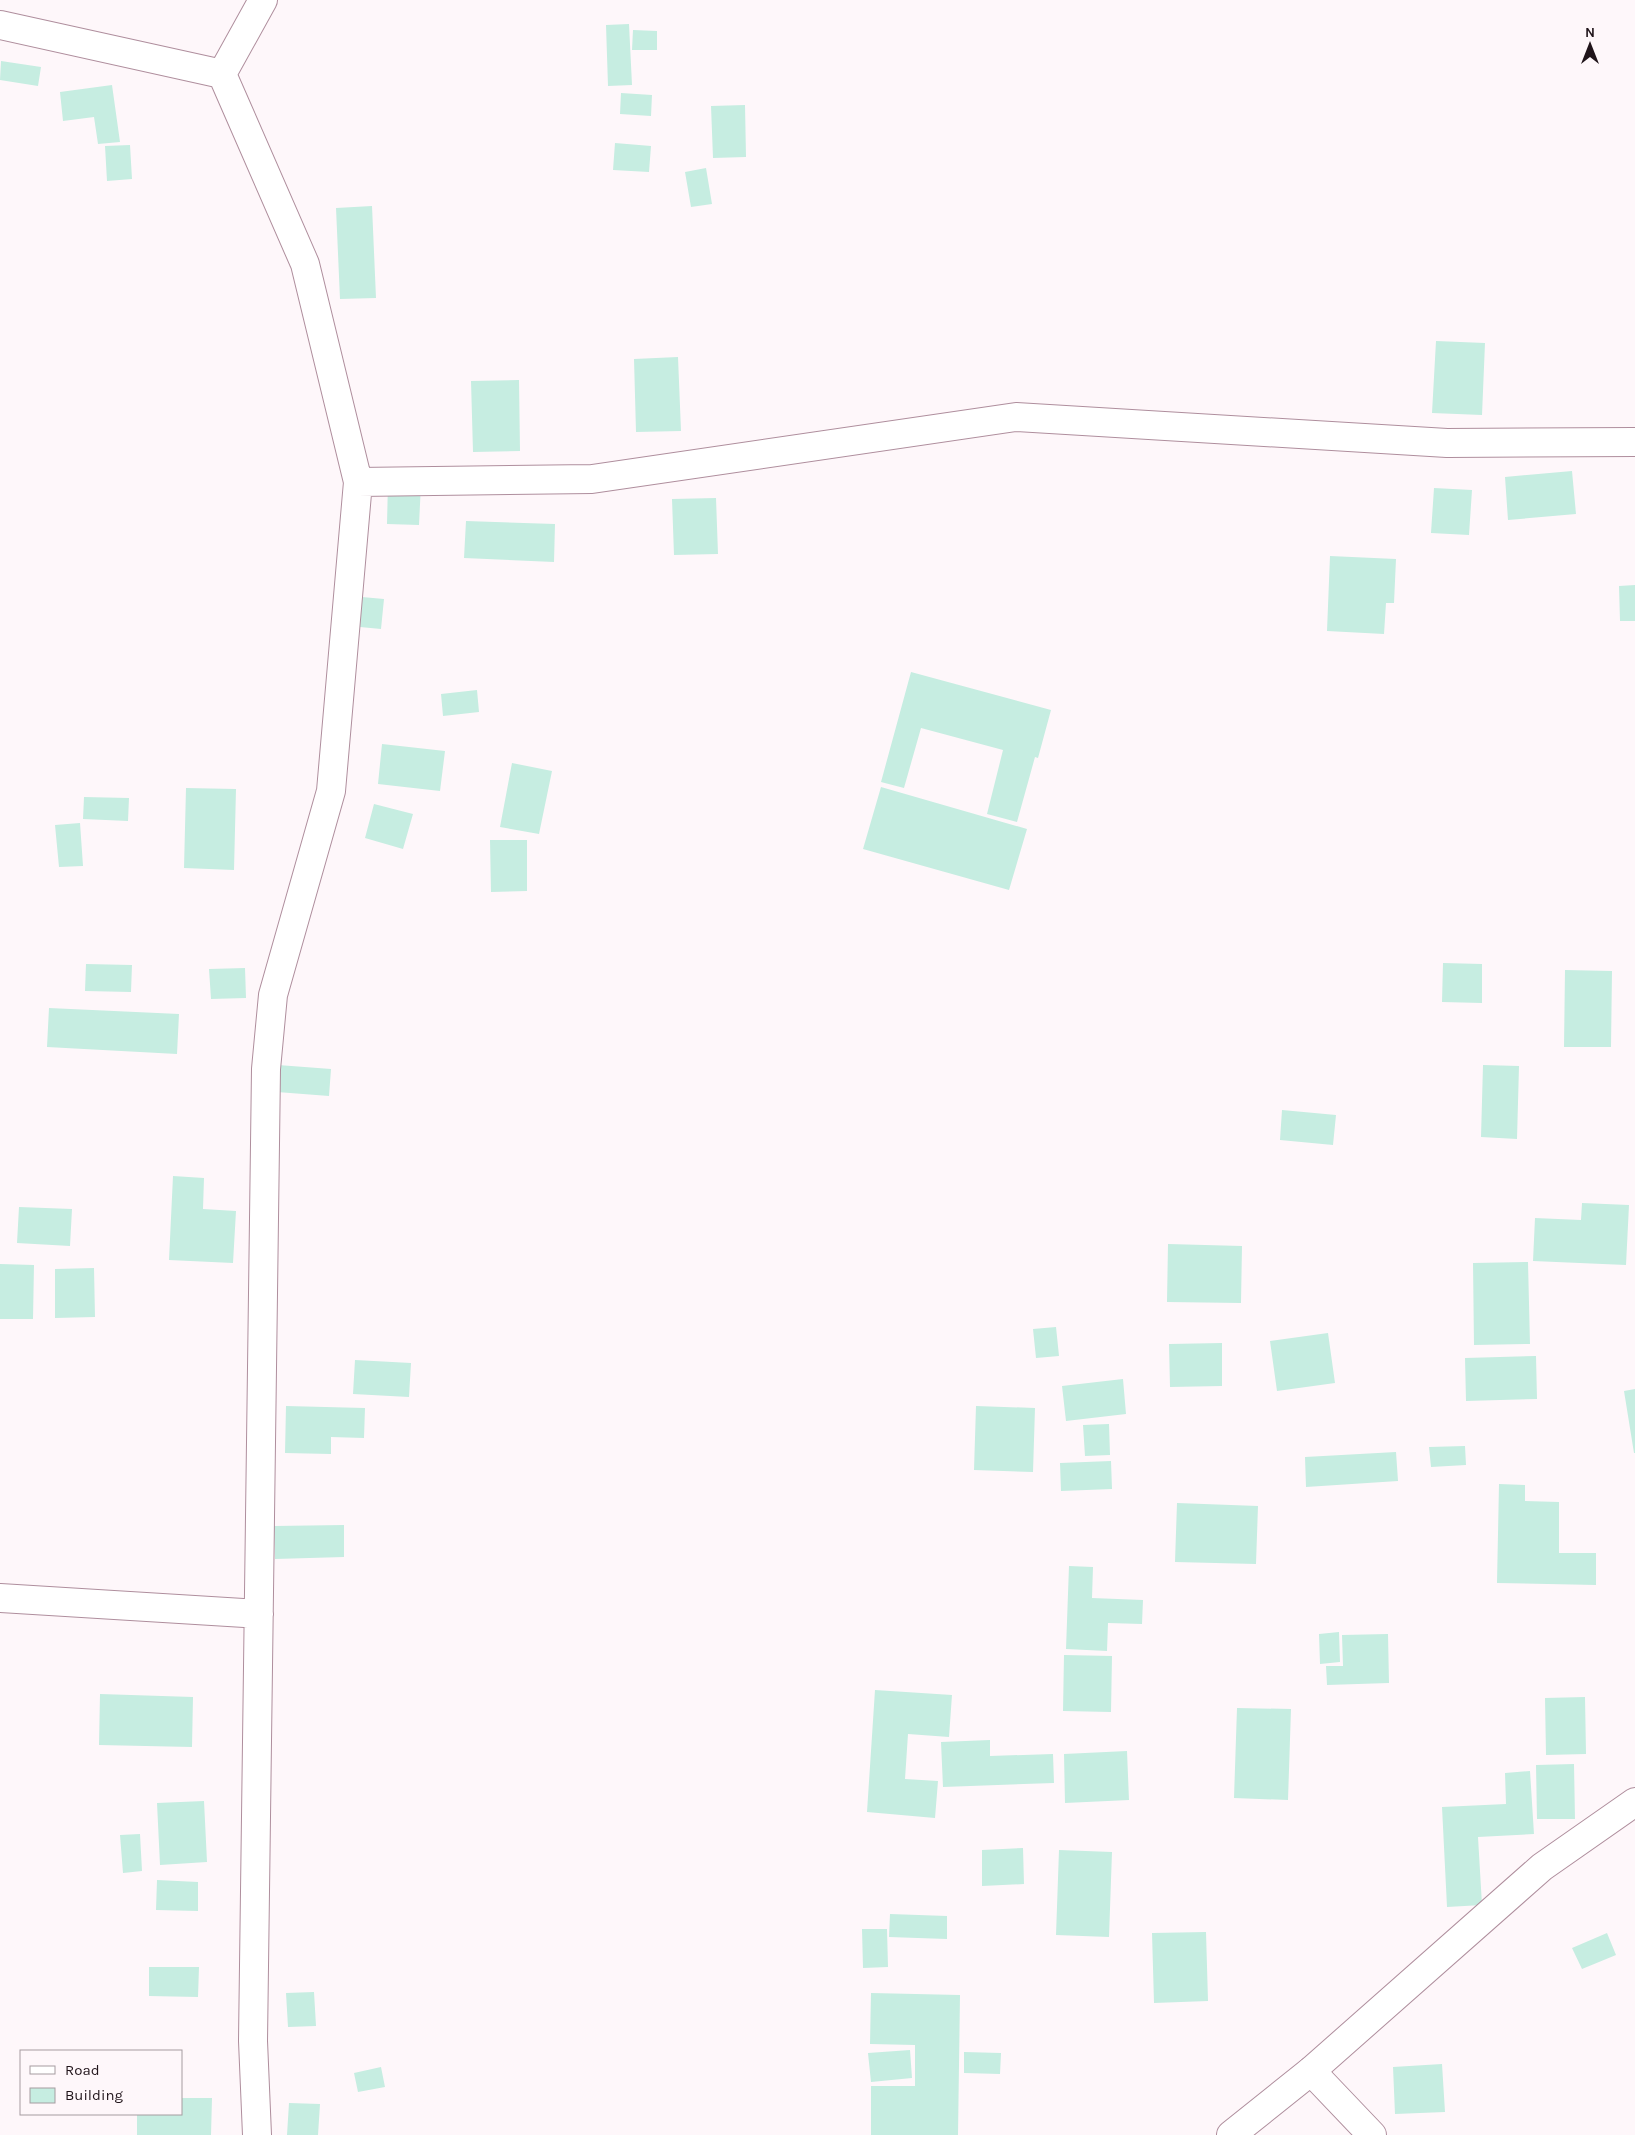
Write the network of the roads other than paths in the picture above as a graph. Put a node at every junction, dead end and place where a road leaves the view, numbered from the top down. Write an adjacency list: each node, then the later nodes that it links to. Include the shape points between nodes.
1 (262, 0): 3 (main road)
2 (0, 25): 3 (main road)
3 (222, 74): 5 (main road, via 305,264)
4 (1635, 442): 5 (main road, via 1447,443 1016,417 592,479)
5 (358, 482): 7 (main road, via 331,791 274,995 266,1069)
6 (0, 1598): 7 (main road)
7 (259, 1614): 10 (main road, via 252,2041)
8 (1635, 1802): 9 (main road, via 1542,1867)
9 (1310, 2071): 11 (main road); 12 (main road)
10 (257, 2135)
11 (1231, 2135)
12 (1372, 2135)

